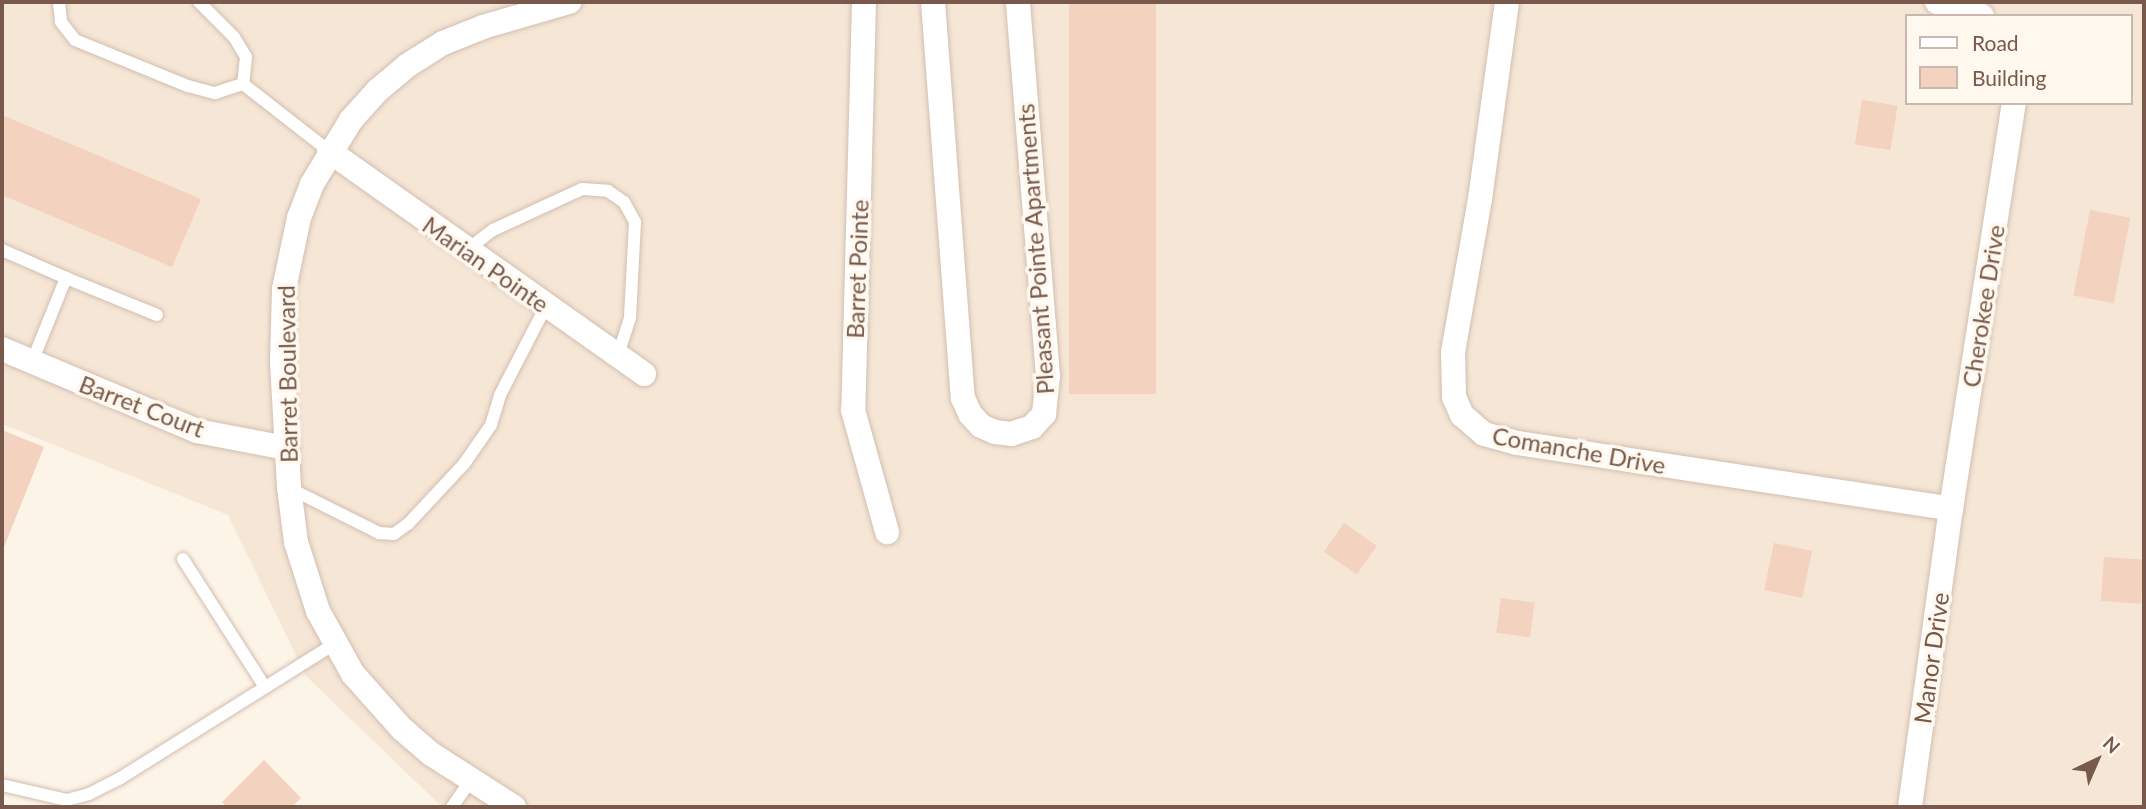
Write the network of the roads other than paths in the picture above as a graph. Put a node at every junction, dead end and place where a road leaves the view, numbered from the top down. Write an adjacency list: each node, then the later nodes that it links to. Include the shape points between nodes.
1 (59, 2): 11 (lane, via 61,22 75,40 188,86 215,93)
2 (199, 2): 11 (lane, via 246,57)
3 (569, 2): 9 (street, Barret Boulevard)
4 (864, 2): 26 (street, Barret Pointe, via 853,410)
5 (933, 2): 6 (street, Pleasant Pointe Apartments, via 963,398 981,426 1011,434 1032,427 1044,414 1048,376)
6 (1018, 2)
7 (1507, 2): 25 (street, Comanche Drive, via 1480,199 1452,352 1454,397 1462,415 1484,434 1517,443)
8 (1937, 2): 10 (street)
9 (512, 10): 13 (street, Barret Boulevard, via 408,65 377,91)
10 (1976, 14)
11 (243, 84): 13 (lane)
12 (2014, 105): 25 (street, Cherokee Drive)
13 (329, 151): 15 (street, Marian Pointe); 23 (street, Barret Boulevard, via 299,218 284,289)
14 (2, 250): 16 (lane)
15 (467, 250): 17 (street, Marian Pointe); 20 (lane, via 493,230 582,189 608,191 624,202 635,222 630,318)
16 (66, 278): 18 (lane); 21 (lane)
17 (546, 306): 20 (street, Marian Pointe); 24 (lane, via 500,395 491,425 464,464 394,534 379,533)
18 (157, 315)
19 (2, 349): 21 (street, Barret Court)
20 (618, 356): 22 (street, Marian Pointe)
21 (32, 362): 23 (street, Barret Court, via 197,431)
22 (645, 374)
23 (286, 447): 24 (street, Barret Boulevard)
24 (289, 488): 28 (street, Barret Boulevard, via 306,577)
25 (1951, 509): 34 (street, Manor Drive)
26 (887, 532)
27 (183, 559): 29 (lane)
28 (334, 644): 29 (lane); 30 (street, Barret Boulevard, via 353,674 394,720)
29 (265, 687): 31 (lane, via 89,794 67,800)
30 (470, 781): 32 (lane); 33 (street, Barret Boulevard)
31 (2, 785)
32 (452, 807)
33 (514, 807)
34 (1910, 807)

